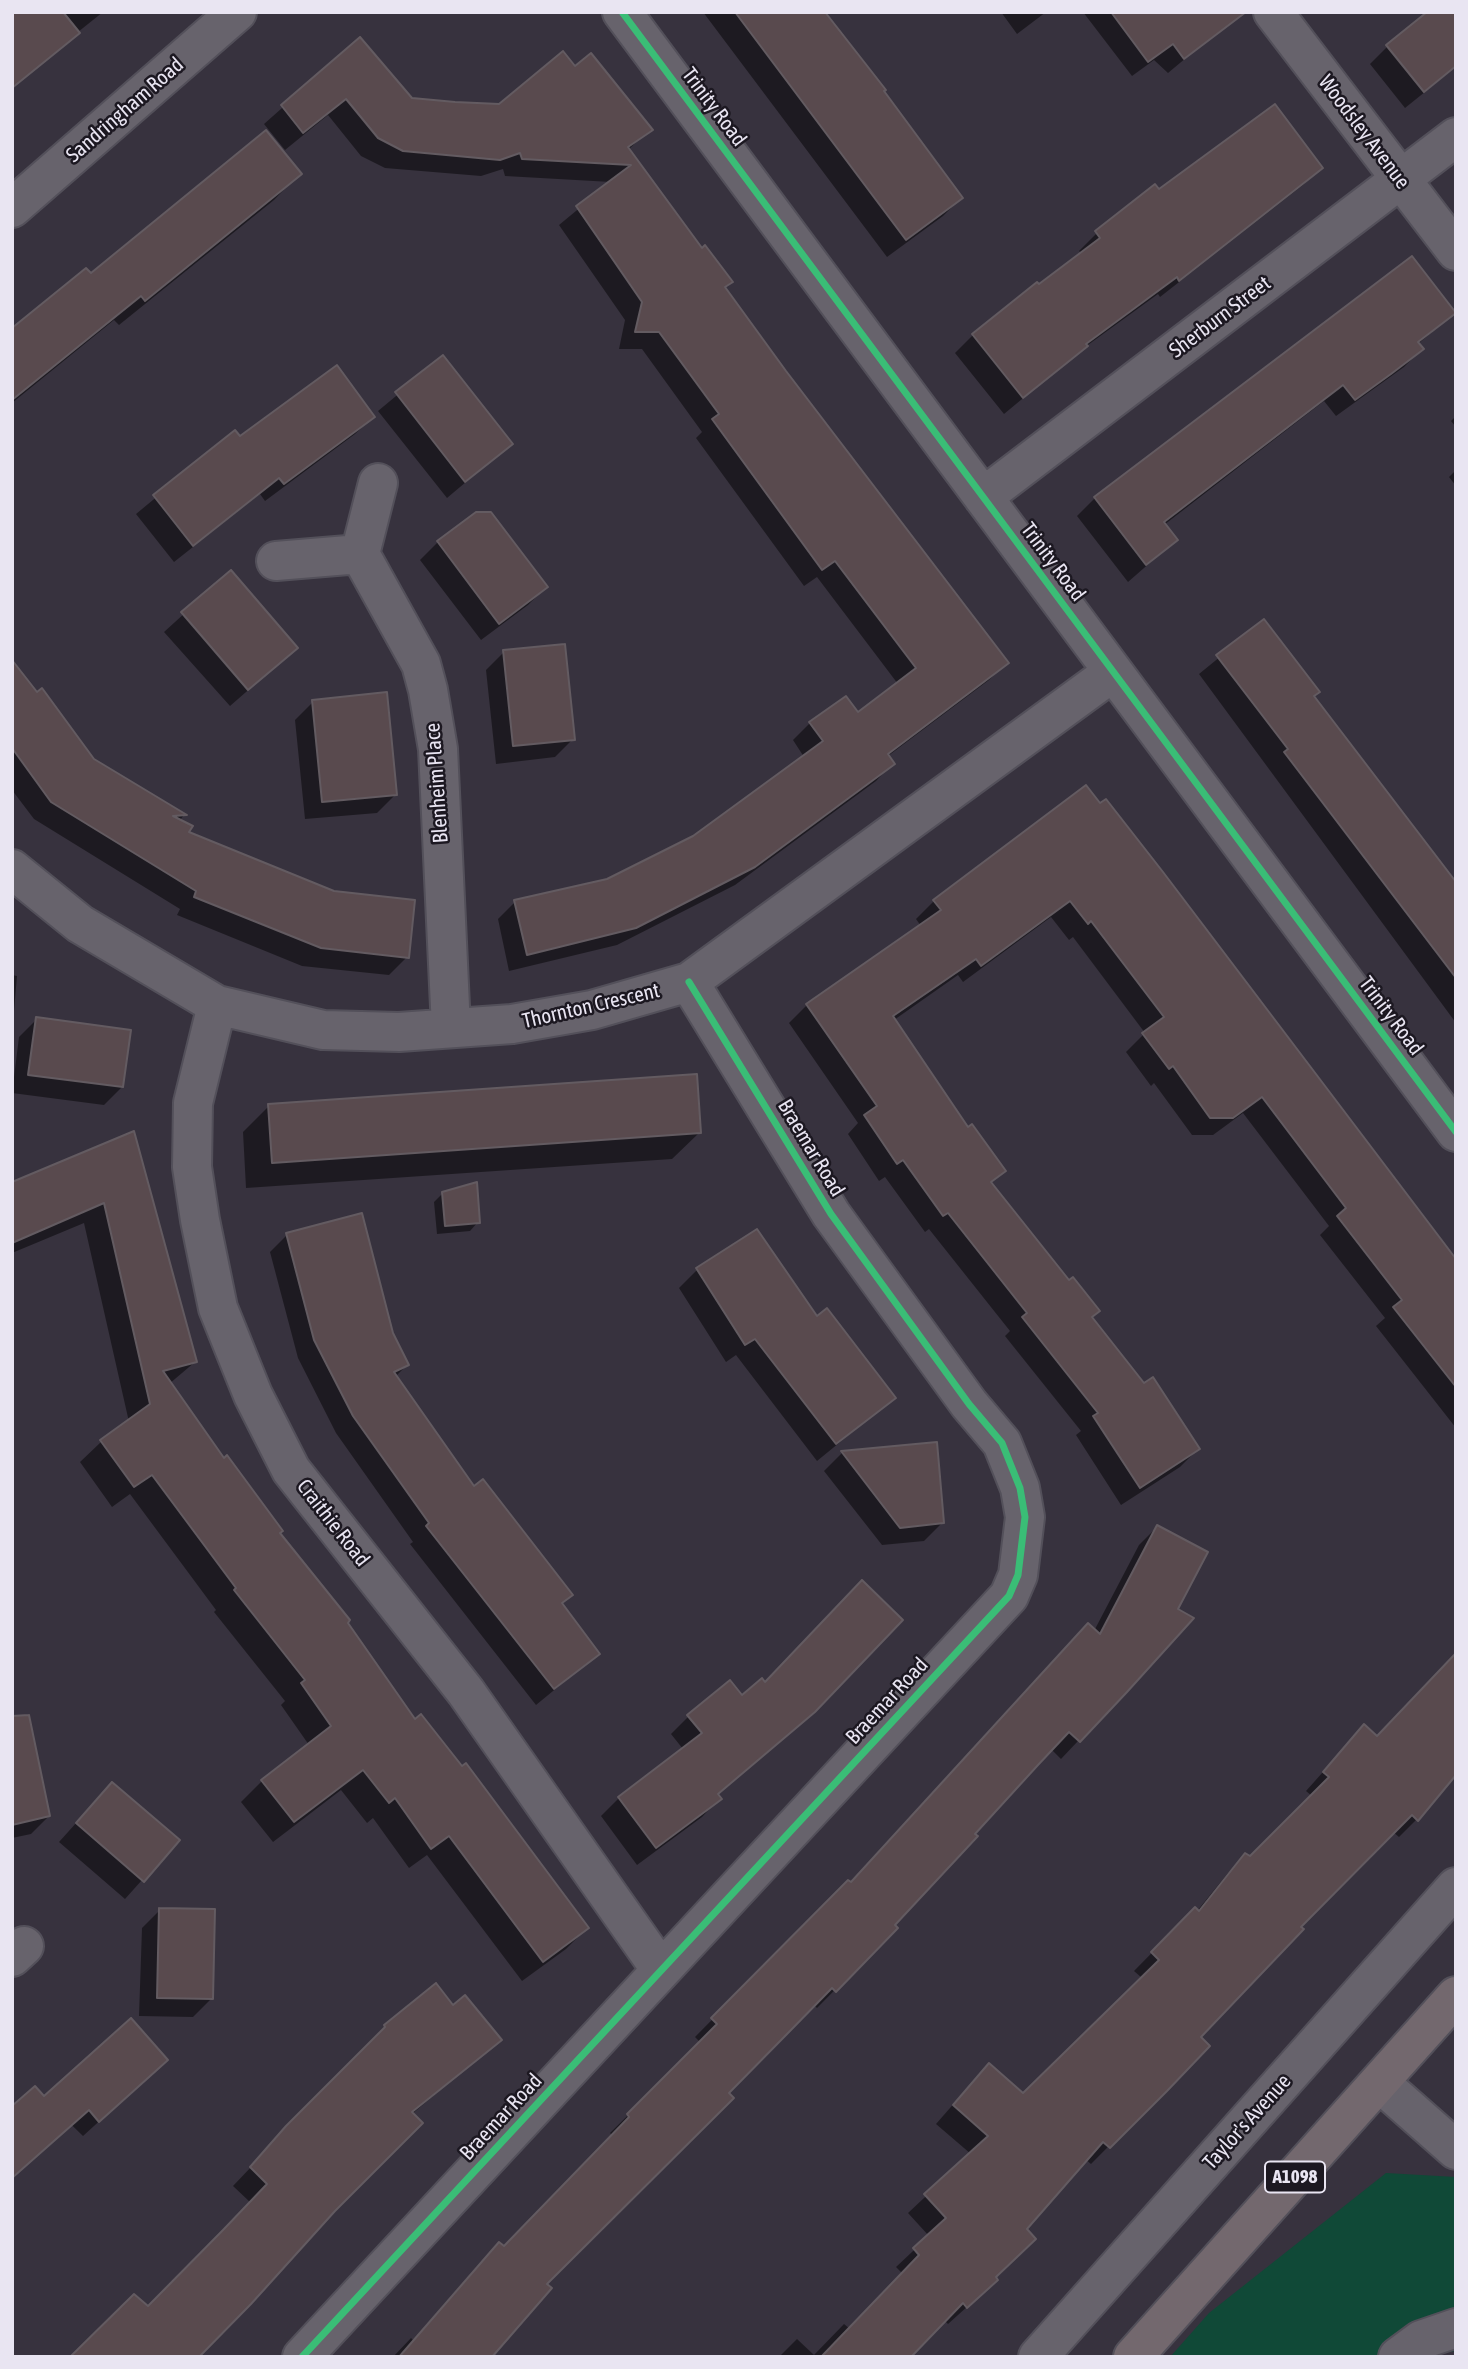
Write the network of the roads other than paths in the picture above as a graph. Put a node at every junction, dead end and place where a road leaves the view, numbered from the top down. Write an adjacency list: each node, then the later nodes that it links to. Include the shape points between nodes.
1 (237, 12): 6 (street, Sandringham Road)
2 (622, 12): 9 (street, Trinity Road)
3 (1273, 12): 5 (street, Woodsley Avenue)
4 (1456, 137): 5 (street, Sherburn Street)
5 (1400, 179): 7 (street, Woodsley Avenue); 9 (street, Sherburn Street)
6 (12, 208)
7 (1456, 251)
8 (378, 483): 10 (street)
9 (984, 498): 12 (street, Trinity Road)
10 (360, 554): 11 (street); 16 (street, Blenheim Place, via 421,664 428,690 438,749)
11 (276, 561)
12 (1113, 672): 14 (street, Thornton Crescent); 17 (street, Trinity Road)
13 (12, 869): 15 (street, Thornton Crescent, via 80,924)
14 (689, 982): 16 (street, Thornton Crescent, via 592,1010 512,1024); 19 (street, Braemar Road, via 831,1214 1002,1443 1020,1488 1025,1517 1023,1549 1009,1596)
15 (217, 1005): 16 (street, Thornton Crescent, via 323,1030); 19 (street, Craithie Road, via 193,1103 192,1167 218,1308 253,1395 291,1470 466,1692)
16 (451, 1028)
17 (1456, 1132)
18 (1456, 1887): 25 (street, Taylor's Avenue)
19 (661, 1970): 24 (street, Braemar Road)
20 (1456, 1997): 21 (main road, A1098)
21 (1380, 2082): 22 (street); 26 (main road, A1098)
22 (1456, 2150)
23 (1456, 2328): 27 (street, via 1421,2340)
24 (302, 2357)
25 (1038, 2357)
26 (1133, 2357)
27 (1398, 2357)

